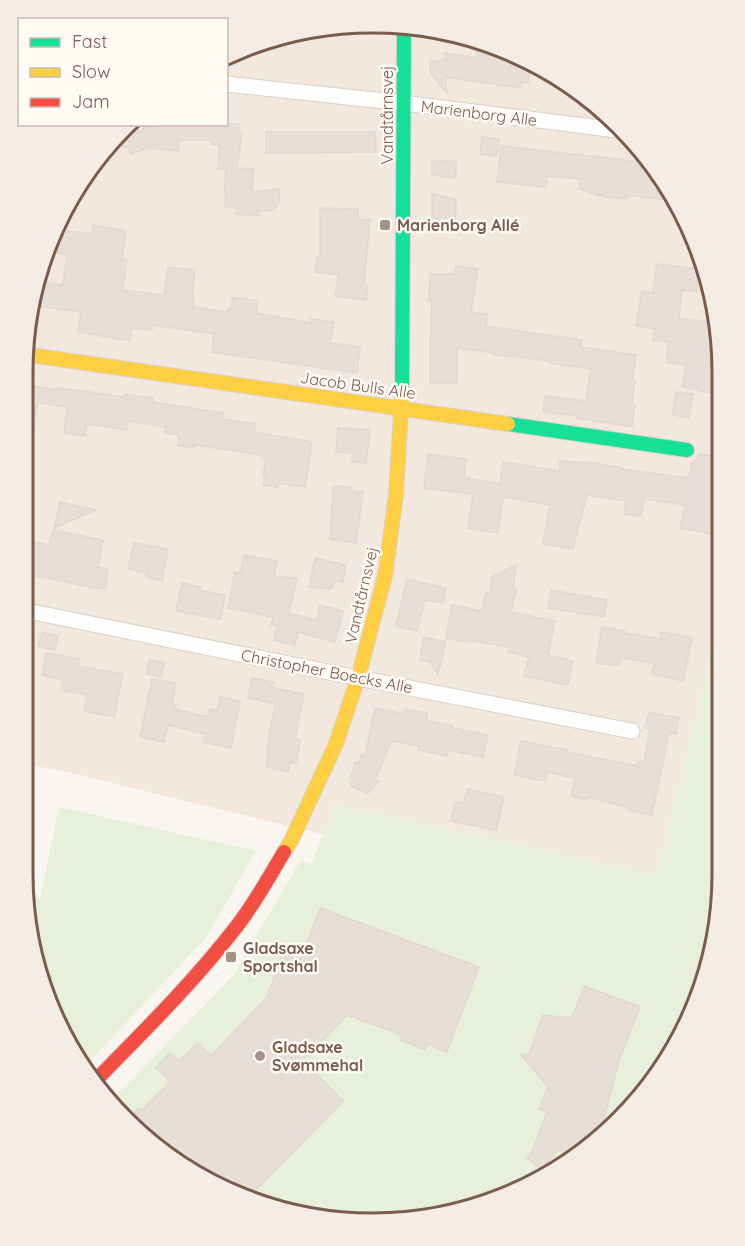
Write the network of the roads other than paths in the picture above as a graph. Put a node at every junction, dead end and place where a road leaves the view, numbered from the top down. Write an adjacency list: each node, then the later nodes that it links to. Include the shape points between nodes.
1 (404, 35): 3 (street, Vandtårnsvej)
2 (228, 84): 3 (street, Marienborg Alle)
3 (403, 104): 4 (street, Marienborg Alle); 6 (street, Vandtårnsvej)
4 (610, 129)
5 (34, 356): 6 (street, Jacob Bulls Alle)
6 (402, 408): 7 (street, Jacob Bulls Alle); 9 (street, Vandtårnsvej, via 385,576)
7 (687, 450)
8 (33, 612): 9 (street, Christopher Boecks Alle)
9 (358, 678): 10 (street, Christopher Boecks Alle); 11 (street, Vandtårnsvej, via 318,784 262,890 186,988)
10 (632, 731)
11 (100, 1076)

